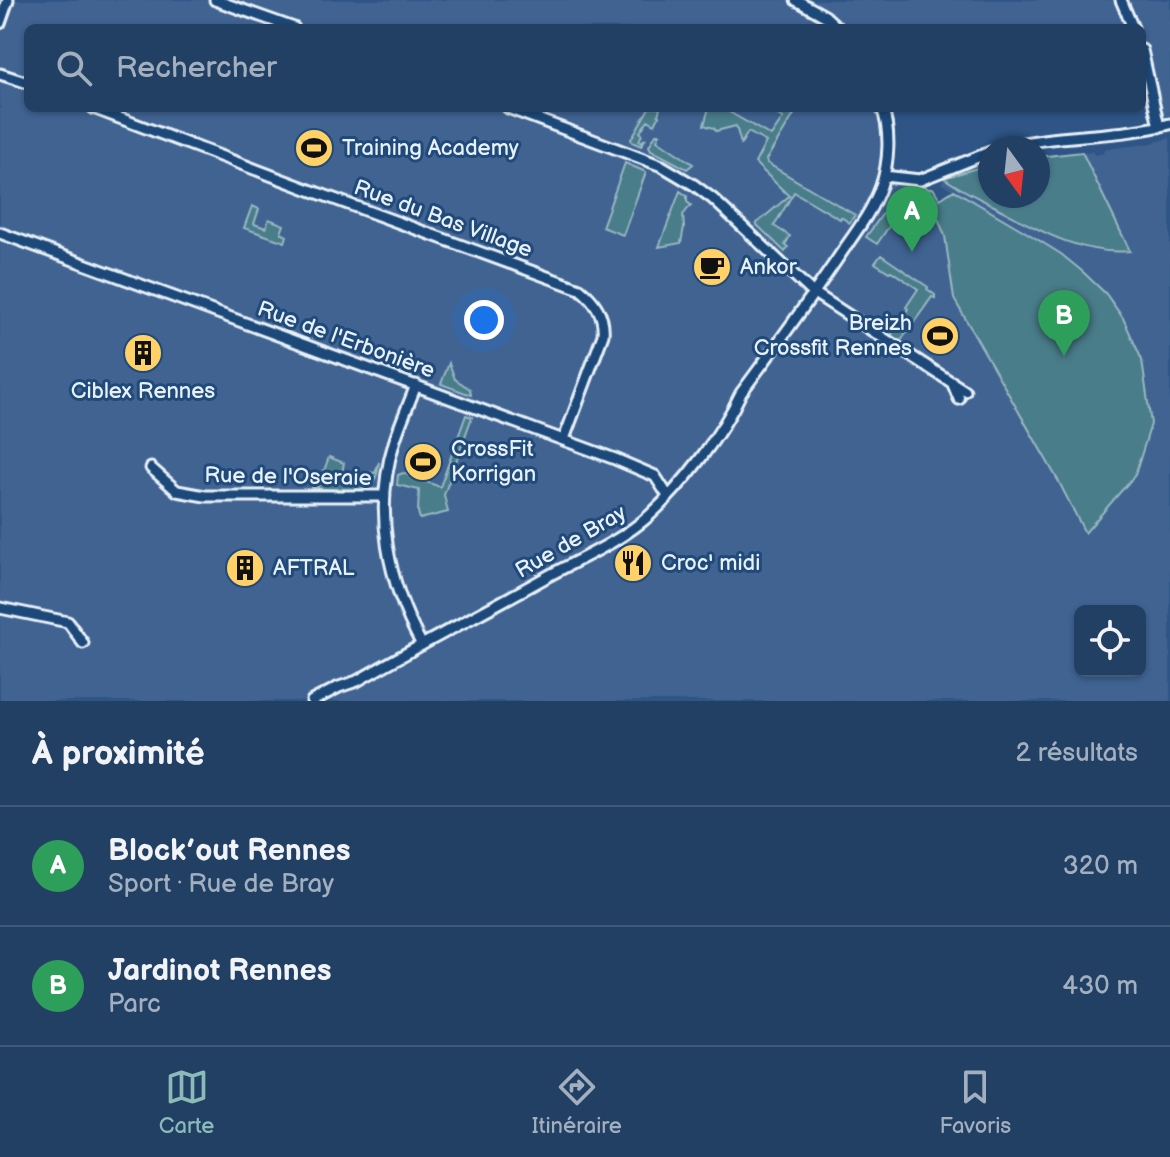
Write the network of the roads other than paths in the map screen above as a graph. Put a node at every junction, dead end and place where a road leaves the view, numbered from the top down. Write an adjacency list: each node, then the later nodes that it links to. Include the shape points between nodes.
1 (8, 0): 5 (street)
2 (215, 0): 6 (street)
3 (796, 0): 7 (street)
4 (1121, 0): 8 (street)
5 (0, 23)
6 (283, 24)
7 (834, 24)
8 (1132, 24)
9 (1146, 63): 15 (street)
10 (0, 74): 11 (street)
11 (24, 82)
12 (104, 112): 23 (street, Rue du Bas Village, via 580,289 598,308 604,326)
13 (519, 112): 20 (street, via 662,166 694,185)
14 (883, 112): 18 (street, Rue de Bray)
15 (1165, 126): 16 (street)
16 (1050, 140)
17 (978, 157): 18 (street, via 920,180)
18 (884, 176): 20 (street, Rue de Bray, via 865,219)
19 (0, 233): 21 (street, Rue de l'Erbonière)
20 (815, 294): 22 (street, via 952,382); 26 (street, Rue de Bray)
21 (416, 385): 23 (street, Rue de l'Erbonière); 25 (street, Rue de l'Oseraie, via 394,441)
22 (962, 395)
23 (564, 439): 26 (street, Rue de l'Erbonière, via 655,476)
24 (151, 468): 25 (street, Rue de l'Oseraie, via 177,491 205,496)
25 (385, 496): 29 (street, Rue de l'Oseraie, via 389,558)
26 (668, 496): 29 (street, Rue de Bray, via 620,537)
27 (0, 608): 28 (street, via 68,622)
28 (83, 643)
29 (422, 645): 30 (street, Rue de Bray)
30 (312, 701)

